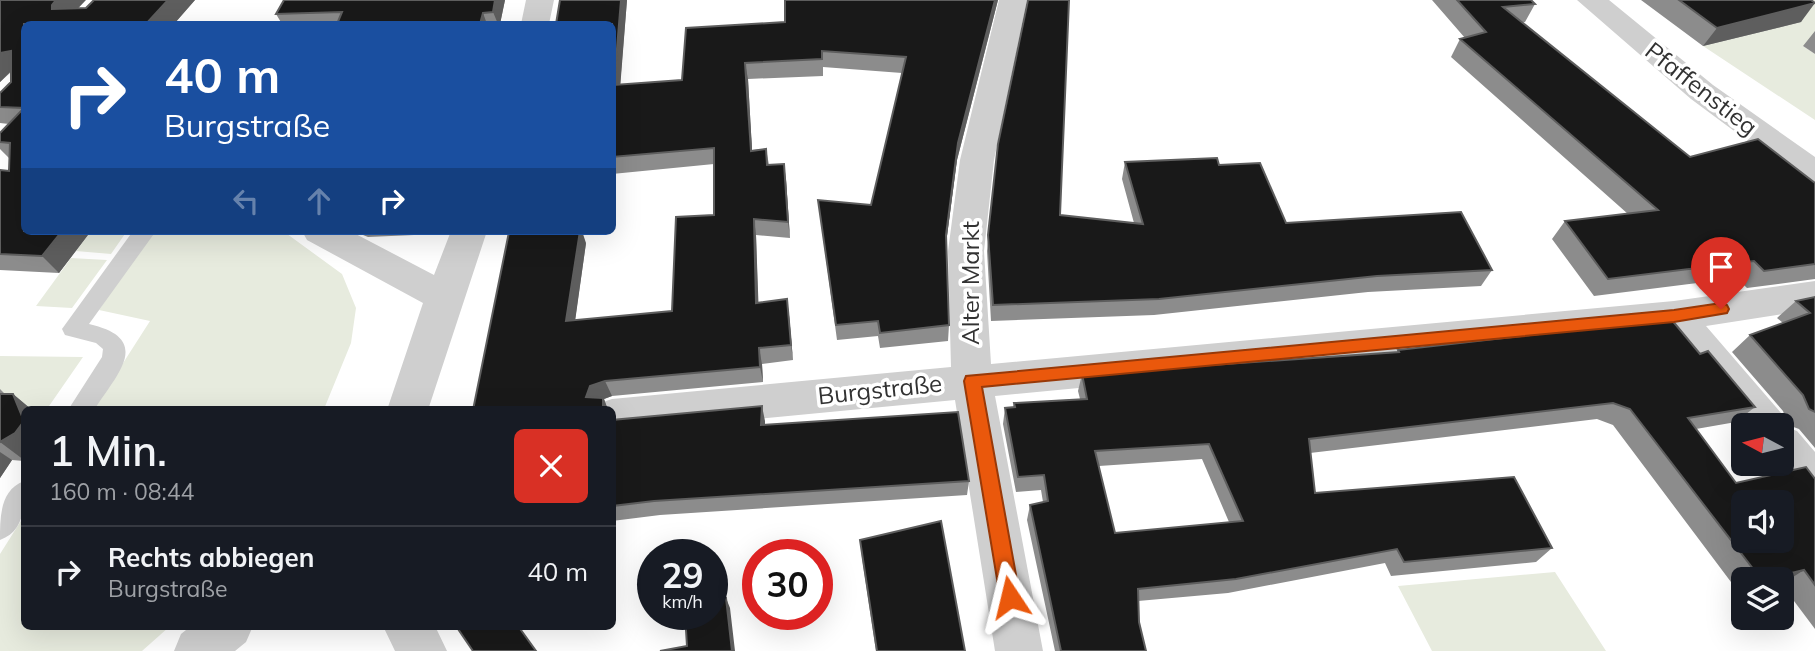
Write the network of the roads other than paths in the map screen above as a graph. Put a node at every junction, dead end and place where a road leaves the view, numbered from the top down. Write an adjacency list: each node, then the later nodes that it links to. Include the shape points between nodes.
1 (540, 0): 4 (street)
2 (1013, 0): 12 (street, Alter Markt, via 977,160 968,238)
3 (1591, 0): 5 (street, Pfaffenstieg, via 1702,92)
4 (536, 21)
5 (1815, 174)
6 (142, 235): 13 (lane, via 73,329 103,336 115,346 114,359)
7 (328, 235): 10 (street)
8 (468, 235): 10 (street)
9 (1815, 295): 11 (street, Burgstraße)
10 (444, 297): 14 (street)
11 (1674, 316): 12 (street, Burgstraße); 15 (street)
12 (972, 381): 16 (street, Burgstraße); 25 (street, Alter Markt)
13 (83, 406)
14 (408, 406)
15 (1756, 413)
16 (616, 416)
17 (1794, 459): 18 (street)
18 (1815, 484)
19 (21, 496): 20 (lane)
20 (0, 528)
21 (224, 630): 23 (street)
22 (410, 630): 24 (street)
23 (198, 651)
24 (423, 651)
25 (1019, 651)

